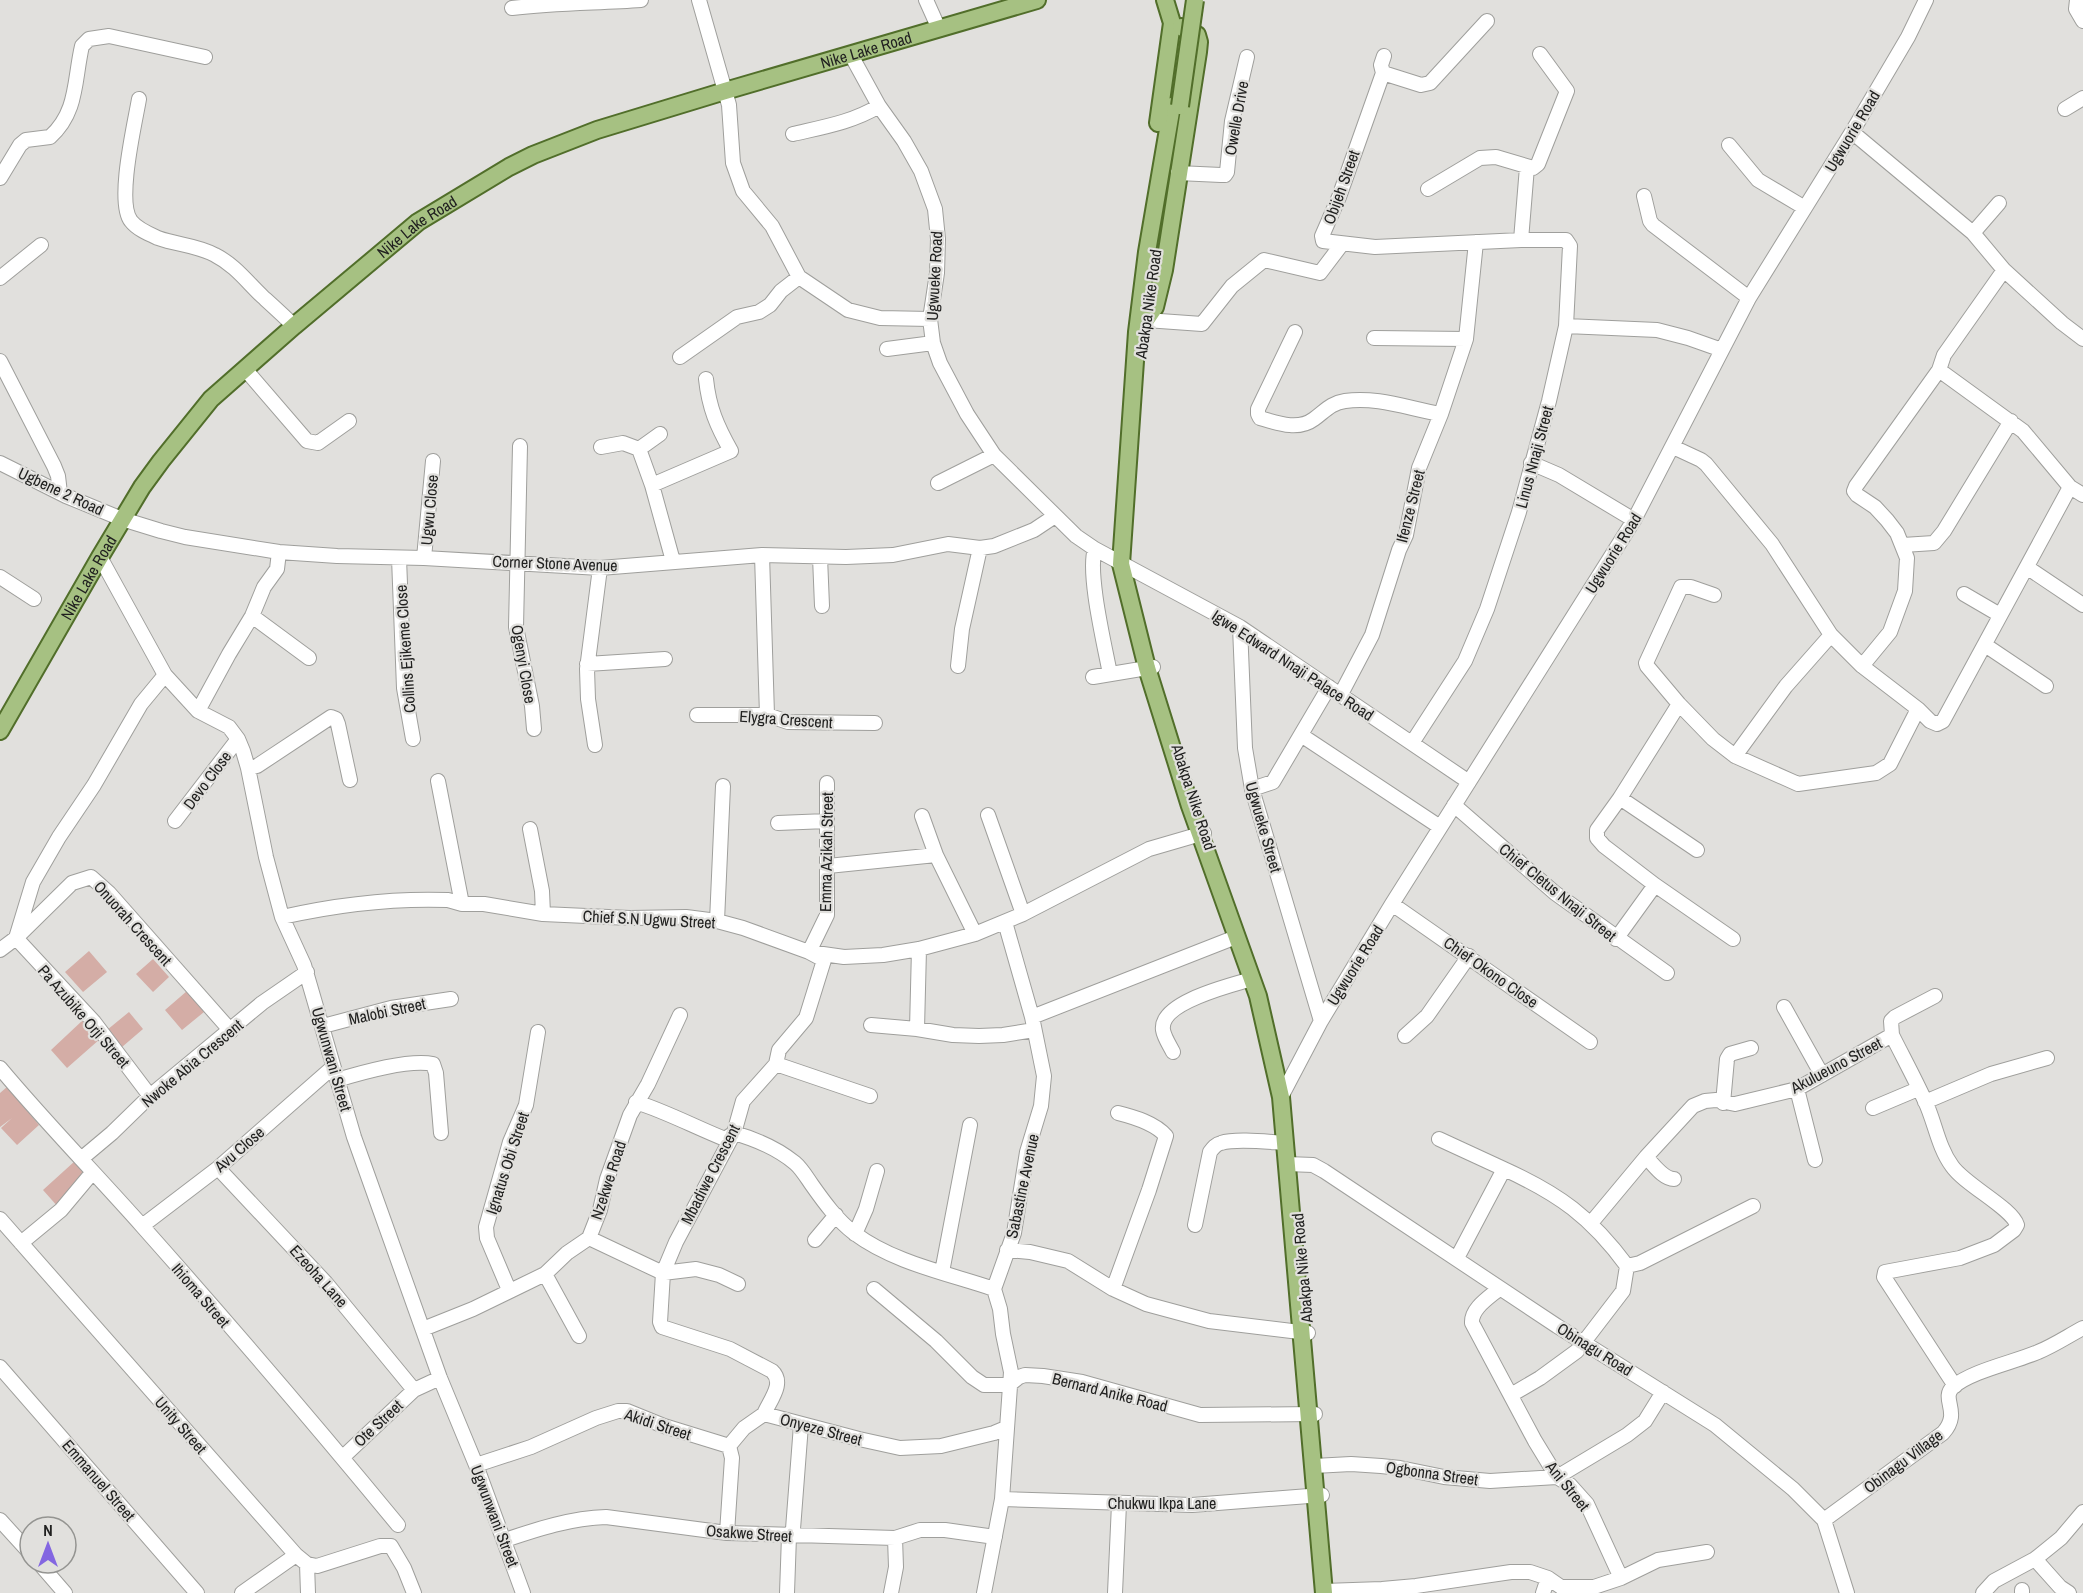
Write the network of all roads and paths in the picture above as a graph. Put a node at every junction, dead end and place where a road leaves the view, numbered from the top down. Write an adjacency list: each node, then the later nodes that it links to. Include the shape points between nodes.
1 (640, 0): 10 (street)
2 (699, 0): 22 (street)
3 (926, 0): 15 (street)
4 (1037, 0): 15 (main road, Nike Lake Road)
5 (1165, 0): 14 (main road)
6 (1188, 0): 26 (main road, Abakpa Nike Road)
7 (1196, 0): 26 (main road, Abakpa Nike Road, bridge)
8 (1926, 0): 28 (street, Ugwuorie Road)
9 (2077, 0): 13 (street, via 2076,9)
10 (593, 2): 11 (street)
11 (512, 8)
12 (1487, 21): 21 (street, via 1430,83 1421,85)
13 (2083, 21)
14 (1173, 23): 32 (main road, via 1194,32 1199,42); 48 (main road, via 1135,263 1133,302)
15 (939, 29): 17 (main road, Nike Lake Road)
16 (1540, 54): 31 (street, via 1567,91 1538,164)
17 (851, 55): 22 (main road, Nike Lake Road); 25 (street, Ugwueke Road)
18 (1384, 56): 21 (street, Obijeh Street)
19 (205, 57): 33 (street, via 109,36 89,39 82,46 66,120 50,137 26,140 20,145)
20 (1247, 57): 32 (street, Owelle Drive, via 1232,121 1227,172)
21 (1383, 73): 41 (street, Obijeh Street, via 1322,236 1326,242)
22 (724, 91): 44 (street, via 729,105 733,163 742,191 772,226); 49 (main road, Nike Lake Road, via 597,130 509,167 418,222)
23 (2083, 98): 27 (street)
24 (139, 99): 49 (street, via 129,150 125,203 131,221 160,239 203,248 218,256)
25 (879, 106): 29 (street, via 866,114); 47 (street, Ugwueke Road, via 921,171 935,209 937,273)
26 (1176, 106): 48 (main road, Abakpa Nike Road, via 1147,252)
27 (2066, 109)
28 (1852, 132): 37 (street, Ugwuorie Road); 38 (street)
29 (793, 134)
30 (1729, 145): 37 (street, via 1758,180)
31 (1527, 167): 34 (street, via 1496,157 1480,158); 39 (street)
32 (1178, 173): 48 (main road, via 1164,270 1155,307)
33 (0, 178)
34 (1428, 189)
35 (1644, 196): 46 (street, via 1653,225)
36 (2000, 203): 38 (street)
37 (1805, 208): 46 (street, Ugwuorie Road)
38 (1972, 233): 43 (street)
39 (1521, 240): 40 (street, Linus Nnaji Street); 50 (street, Linus Nnaji Street, via 1569,242)
40 (1476, 242): 41 (street, Obijeh Street, via 1375,247); 53 (street, Ifenze Street)
41 (1342, 244): 48 (street, via 1320,273 1264,260 1232,286 1202,324)
42 (41, 245): 45 (street)
43 (2004, 270): 54 (street); 61 (street, via 1944,355)
44 (799, 277): 47 (street, via 848,310 880,318); 58 (street, via 780,291 770,305 737,317)
45 (0, 278)
46 (1749, 298): 57 (street, Ugwuorie Road)
47 (930, 319): 55 (street, Ugwueke Road)
48 (1143, 322): 94 (main road, Abakpa Nike Road, via 1130,417)
49 (294, 326): 60 (main road, Nike Lake Road)
50 (1566, 326): 57 (street, via 1657,330); 74 (street, Linus Nnaji Street)
51 (1295, 332): 63 (street, via 1258,410 1260,418 1299,426 1312,421 1329,406 1357,400)
52 (1374, 338): 53 (street)
53 (1467, 339): 63 (street, Ifenze Street)
54 (2083, 339)
55 (933, 343): 56 (street); 71 (street, Ugwueke Road, via 953,388)
56 (887, 349)
57 (1722, 350): 69 (street, Ugwuorie Road)
58 (680, 357)
59 (0, 361): 79 (street, via 54,466 60,493)
60 (244, 369): 64 (street, via 307,441 318,442); 81 (main road, Nike Lake Road, via 211,399 160,461)
61 (1939, 370): 65 (street); 83 (street, via 1854,491 1887,520)
62 (706, 379): 76 (street, via 716,423 731,451)
63 (1441, 414): 119 (street, Ifenze Street, via 1419,468 1406,536 1372,635)
64 (349, 420)
65 (2011, 420): 77 (street); 83 (street, via 1934,543)
66 (660, 434): 70 (street)
67 (520, 446): 93 (street, Ogenyi Close)
68 (601, 447): 70 (street, via 623,443)
69 (1673, 447): 82 (street, Ugwuorie Road); 106 (street, via 1706,464 1772,543)
70 (639, 448): 76 (street)
71 (994, 455): 75 (street); 80 (street, Ugwueke Road)
72 (433, 461): 91 (street, Ugwu Close)
73 (0, 463): 79 (street, Ugbene 2 Road)
74 (1531, 463): 82 (street); 131 (street, Linus Nnaji Street, via 1487,609 1465,661)
75 (938, 483)
76 (652, 485): 92 (street)
77 (2070, 487): 78 (street); 96 (street)
78 (2083, 495)
79 (66, 496): 81 (street, Ugbene 2 Road)
80 (1055, 516): 84 (street, Corner Stone Avenue, via 1034,530); 85 (street, Ugwueke Road)
81 (122, 519): 86 (street, Corner Stone Avenue, via 185,537); 88 (main road, Nike Lake Road)
82 (1634, 520): 137 (street, Ugwuorie Road)
83 (1903, 545): 112 (street, via 1906,565 1901,603 1890,632)
84 (980, 548): 89 (street, Corner Stone Avenue, via 948,544 893,555); 111 (street)
85 (1095, 549): 94 (street, Ugwueke Road); 114 (street, via 1095,586)
86 (279, 552): 90 (street, Corner Stone Avenue); 104 (street, via 277,569 264,587)
87 (762, 555): 89 (street, Corner Stone Avenue); 92 (street, Corner Stone Avenue); 124 (street)
88 (100, 557): 115 (street, Ugwunwani Street); 127 (main road, Nike Lake Road)
89 (820, 557): 102 (street)
90 (399, 558): 91 (street, Corner Stone Avenue); 129 (street, Collins Ejikeme Close, via 404,688)
91 (424, 558): 93 (street, Corner Stone Avenue)
92 (673, 561): 95 (street, Corner Stone Avenue)
93 (517, 562): 95 (street, Corner Stone Avenue); 126 (street, Ogenyi Close, via 516,627)
94 (1120, 563): 105 (street, Igwe Edward Nnaji Palace Road); 113 (main road, Abakpa Nike Road)
95 (600, 568): 110 (street)
96 (2028, 568): 101 (street); 103 (street)
97 (0, 577): 100 (street)
98 (1964, 594): 103 (street)
99 (1714, 596): 120 (street, via 1681,587 1646,663)
100 (34, 599)
101 (2083, 604)
102 (822, 606)
103 (2000, 615): 107 (street)
104 (252, 616): 108 (street); 122 (street)
105 (1240, 627): 118 (street, Igwe Edward Nnaji Palace Road); 140 (street, Ugwueke Street, via 1245,748)
106 (1831, 635): 112 (street); 133 (street, via 1786,686)
107 (1985, 645): 117 (street); 121 (street, via 1943,721 1930,722)
108 (309, 658)
109 (665, 660): 110 (street)
110 (587, 664): 132 (street)
111 (958, 666)
112 (1862, 666): 121 (street)
113 (1150, 668): 114 (street); 150 (main road, Abakpa Nike Road)
114 (1110, 674): 116 (street)
115 (165, 675): 122 (street, Ugwunwani Street); 164 (street, via 141,704 33,882)
116 (1092, 677)
117 (2046, 686)
118 (1329, 687): 119 (street, Igwe Edward Nnaji Palace Road); 128 (street)
119 (1341, 694): 131 (street, Igwe Edward Nnaji Palace Road)
120 (1679, 704): 133 (street); 141 (street)
121 (1918, 709): 133 (street, via 1890,764 1876,773 1798,784)
122 (198, 711): 130 (street, Ugwunwani Street, via 229,727)
123 (697, 715): 124 (street, Elygra Crescent)
124 (767, 715): 125 (street, Elygra Crescent, via 788,722)
125 (875, 723)
126 (534, 729)
127 (0, 731)
128 (1301, 735): 140 (street, via 1273,782); 148 (street)
129 (412, 739)
130 (238, 740): 134 (street, Ugwunwani Street); 146 (street, Devo Close)
131 (1412, 743): 137 (street, Igwe Edward Nnaji Palace Road)
132 (595, 745)
133 (1735, 756)
134 (248, 768): 135 (street, via 331,717 338,724); 159 (street, Ugwunwani Street)
135 (350, 780)
136 (438, 782): 155 (street)
137 (1469, 782): 142 (street, Ugwuorie Road)
138 (827, 783): 145 (street, Emma Azikah Street)
139 (723, 786): 160 (street)
140 (1252, 789): 178 (street, Ugwueke Street)
141 (1620, 798): 151 (street); 154 (street, via 1597,830 1597,838)
142 (1454, 805): 148 (street, Ugwuorie Road); 165 (street, Chief Cletus Nnaji Street, via 1555,893)
143 (988, 815): 158 (street)
144 (922, 816): 152 (street)
145 (827, 821): 147 (street); 153 (street, Emma Azikah Street)
146 (175, 822)
147 (778, 823)
148 (1440, 827): 156 (street, Ugwuorie Road)
149 (530, 829): 157 (street)
150 (1202, 834): 158 (street, Chief S.N Ugwu Street, via 1149,849); 163 (main road, Abakpa Nike Road); 197 (main road, Abakpa Nike Road, via 1261,991)
151 (1697, 850)
152 (936, 855): 153 (street); 162 (street)
153 (828, 866): 169 (street, Emma Azikah Street, via 827,915)
154 (1655, 885): 165 (street); 166 (street)
155 (462, 904): 157 (street, Chief S.N Ugwu Street); 159 (street, Chief S.N Ugwu Street, via 430,899 312,910)
156 (1392, 904): 170 (street, Chief Okono Close); 178 (street, Ugwuorie Road)
157 (543, 914): 160 (street, Chief S.N Ugwu Street)
158 (1023, 914): 161 (street, Chief S.N Ugwu Street)
159 (282, 917): 171 (street, Ugwunwani Street)
160 (717, 921): 169 (street, Chief S.N Ugwu Street)
161 (1005, 922): 162 (street, Chief S.N Ugwu Street); 179 (street, Sabastine Avenue)
162 (975, 934): 167 (street, Chief S.N Ugwu Street)
163 (1236, 937): 173 (main road, Abakpa Nike Road); 179 (street)
164 (16, 938): 168 (street, Onuorah Crescent); 183 (street, Onuorah Crescent, via 72,883 91,878 110,893); 198 (street, Pa Azubike Orji Street, via 93,1022)
165 (1616, 939): 172 (street, Chief Cletus Nnaji Street)
166 (1733, 939)
167 (919, 949): 169 (street, Chief S.N Ugwu Street, via 843,957); 182 (street)
168 (0, 951)
169 (809, 952): 191 (street, Mbadiwe Crescent, via 824,960 821,971 806,1018 779,1050)
170 (1468, 956): 186 (street, via 1427,1016); 187 (street, Chief Okono Close)
171 (307, 972): 181 (street, Ugwunwani Street); 183 (street, Nwoke Abia Crescent, via 262,1003)
172 (1667, 973)
173 (1252, 979): 189 (street, via 1182,1004 1169,1014 1163,1030); 197 (main road, Abakpa Nike Road)
174 (1935, 996): 185 (street, Akulueuno Street, via 1895,1017 1891,1021)
175 (451, 999): 181 (street, Malobi Street, via 391,1008)
176 (1784, 1007): 194 (street)
177 (680, 1015): 200 (street, Nzekwe Road)
178 (1321, 1021): 197 (street, Ugwuorie Road)
179 (1033, 1023): 182 (street, via 1003,1035 952,1035); 229 (street, Sabastine Avenue, via 1044,1076 1041,1106 1027,1152 1014,1233)
180 (871, 1025): 182 (street)
181 (323, 1026): 193 (street, Ugwunwani Street)
182 (917, 1029)
183 (231, 1031): 198 (street, Nwoke Abia Crescent)
184 (538, 1032): 240 (street, Ignatus Obi Street, via 526,1105 510,1142 486,1227)
185 (1892, 1035): 194 (street, Akulueuno Street); 196 (street)
186 (1405, 1036)
187 (1590, 1042)
188 (1751, 1048): 202 (street, via 1726,1059)
189 (1173, 1052)
190 (2048, 1058): 201 (street, via 1991,1074)
191 (776, 1064): 199 (street); 207 (street, Mbadiwe Crescent, via 743,1101)
192 (0, 1068): 211 (street, Ihioma Street)
193 (335, 1074): 206 (street, via 421,1062 433,1064); 214 (street, Avu Close); 243 (street, Ugwunwani Street, via 368,1179)
194 (1822, 1075): 195 (street, Akulueuno Street)
195 (1797, 1089): 202 (street, Akulueuno Street, via 1752,1101); 212 (street)
196 (1918, 1089): 201 (street); 203 (street)
197 (1283, 1093): 209 (main road, Abakpa Nike Road); 213 (main road, Abakpa Nike Road)
198 (150, 1096): 211 (street, Nwoke Abia Crescent)
199 (870, 1096)
200 (636, 1102): 207 (street, via 725,1139); 226 (street, Nzekwe Road)
201 (1925, 1102): 250 (street, via 1952,1166 2017,1225 1994,1245 1960,1258 1885,1272 1884,1277)
202 (1723, 1103): 210 (street, Akulueuno Street, via 1705,1101 1693,1106)
203 (1873, 1108)
204 (1118, 1113): 239 (street, via 1134,1117 1166,1136)
205 (969, 1125): 233 (street)
206 (441, 1133)
207 (734, 1133): 220 (street, via 776,1150 796,1164); 232 (street, Mbadiwe Crescent)
208 (1439, 1139): 215 (street)
209 (1285, 1143): 213 (main road, Abakpa Nike Road); 223 (street, via 1230,1142 1214,1147)
210 (1646, 1157): 218 (street, via 1665,1177); 222 (street, Akulueuno Street)
211 (81, 1159): 217 (street, Ihioma Street)
212 (1815, 1160)
213 (1290, 1164): 230 (street, Obinagu Road, via 1324,1171); 244 (main road, Abakpa Nike Road)
214 (218, 1168): 224 (street, Avu Close); 251 (street, Ezeoha Lane, via 326,1283)
215 (1504, 1169): 222 (street, via 1557,1196); 230 (street)
216 (877, 1171): 225 (street)
217 (92, 1173): 224 (street, Ihioma Street); 228 (street, via 61,1210)
218 (1674, 1179)
219 (1753, 1206): 231 (street)
220 (836, 1215): 225 (street); 227 (street)
221 (0, 1219): 228 (street, Unity Street)
222 (1591, 1223): 231 (street)
223 (1195, 1225)
224 (142, 1226): 259 (street, Ihioma Street)
225 (855, 1234): 233 (street, via 885,1252)
226 (589, 1238): 232 (street); 234 (street, Nzekwe Road, via 567,1252)
227 (815, 1240)
228 (21, 1243): 277 (street, Unity Street)
229 (1007, 1250): 238 (street, Sabastine Avenue); 239 (street, via 1068,1261)
230 (1457, 1258): 236 (street, Obinagu Road)
231 (1628, 1266): 246 (street, via 1623,1291)
232 (663, 1272): 235 (street, via 696,1269); 241 (street, Mbadiwe Crescent)
233 (942, 1272): 238 (street)
234 (545, 1274): 240 (street, Nzekwe Road); 245 (street)
235 (738, 1284)
236 (1500, 1288): 246 (street, Obinagu Road); 253 (street, Ani Street, via 1475,1310 1472,1323)
237 (874, 1289): 249 (street, Bernard Anike Road, via 972,1377 984,1385)
238 (994, 1289): 249 (street, via 1010,1367)
239 (1113, 1289): 244 (street, via 1146,1304 1209,1321)
240 (509, 1290): 243 (street, Nzekwe Road)
241 (662, 1327): 254 (street, Onyeze Street, via 730,1349 777,1375 779,1384)
242 (2083, 1328): 250 (street, via 2040,1351)
243 (423, 1329): 248 (street, Ugwunwani Street)
244 (1305, 1332): 255 (main road, Abakpa Nike Road)
245 (579, 1336)
246 (1584, 1342): 252 (street, Obinagu Road); 253 (street, via 1540,1378)
247 (0, 1367): 285 (street, Emmanuel Street)
248 (440, 1378): 251 (street, Ote Street); 260 (street, Ugwunwani Street)
249 (1009, 1385): 255 (street, Bernard Anike Road, via 1025,1374 1082,1382 1200,1415); 257 (street)
250 (1955, 1386): 268 (street, Obinagu Village, via 1948,1395 1953,1416 1943,1433)
251 (414, 1390): 259 (street, Ote Street)
252 (1663, 1392): 262 (street, Ogbonna Street, via 1645,1420 1627,1435); 268 (street, Obinagu Road, via 1715,1425)
253 (1511, 1395): 262 (street, Ani Street)
254 (764, 1414): 256 (street, Onyeze Street); 258 (street, via 744,1428)
255 (1312, 1414): 261 (main road, Abakpa Nike Road)
256 (801, 1425): 257 (street, Onyeze Street, via 900,1448 941,1446); 271 (street, via 794,1529)
257 (1006, 1428): 264 (street)
258 (729, 1446): 260 (street, Akidi Street, via 618,1411); 270 (street, via 732,1458)
259 (342, 1457): 269 (street, Ihioma Street)
260 (476, 1466): 275 (street, Ugwunwani Street)
261 (1316, 1466): 262 (street, Ogbonna Street, via 1390,1467 1490,1481); 263 (main road, Abakpa Nike Road)
262 (1557, 1476): 282 (street, Ani Street, via 1587,1504)
263 (1319, 1495): 265 (street, Chukwu Ikpa Lane, via 1192,1505); 283 (main road, Abakpa Nike Road)
264 (1002, 1499): 265 (street, Chukwu Ikpa Lane); 272 (street)
265 (1119, 1504): 293 (street)
266 (2083, 1512): 278 (street, via 2061,1538)
267 (0, 1520): 274 (street)
268 (1824, 1520): 295 (street, Obinagu Road)
269 (398, 1525)
270 (727, 1533): 271 (street, Osakwe Street); 275 (street, Osakwe Street, via 591,1517)
271 (789, 1536): 273 (street, Osakwe Street); 290 (street)
272 (995, 1537): 273 (street, Osakwe Street, via 920,1530); 292 (street)
273 (895, 1538): 291 (street, via 896,1567)
274 (18, 1540)
275 (505, 1540): 289 (street, Ugwunwani Street)
276 (1707, 1552): 282 (street, via 1658,1560)
277 (296, 1555): 279 (street, Unity Street); 286 (street)
278 (2035, 1559): 296 (street, via 1994,1581); 297 (street)
279 (307, 1564): 287 (street); 288 (street, via 317,1566 391,1546)
280 (49, 1575): 284 (street)
281 (1548, 1578): 282 (street, via 1562,1587 1594,1587); 283 (street, via 1530,1572 1511,1572 1416,1586); 294 (street)
282 (1621, 1578)
283 (1326, 1592)
284 (65, 1593)
285 (197, 1593)
286 (242, 1593)
287 (308, 1593)
288 (414, 1593)
289 (523, 1593)
290 (787, 1593)
291 (891, 1593)
292 (984, 1593)
293 (1115, 1593)
294 (1543, 1593)
295 (1847, 1593)
296 (1983, 1593)
297 (2069, 1593)

